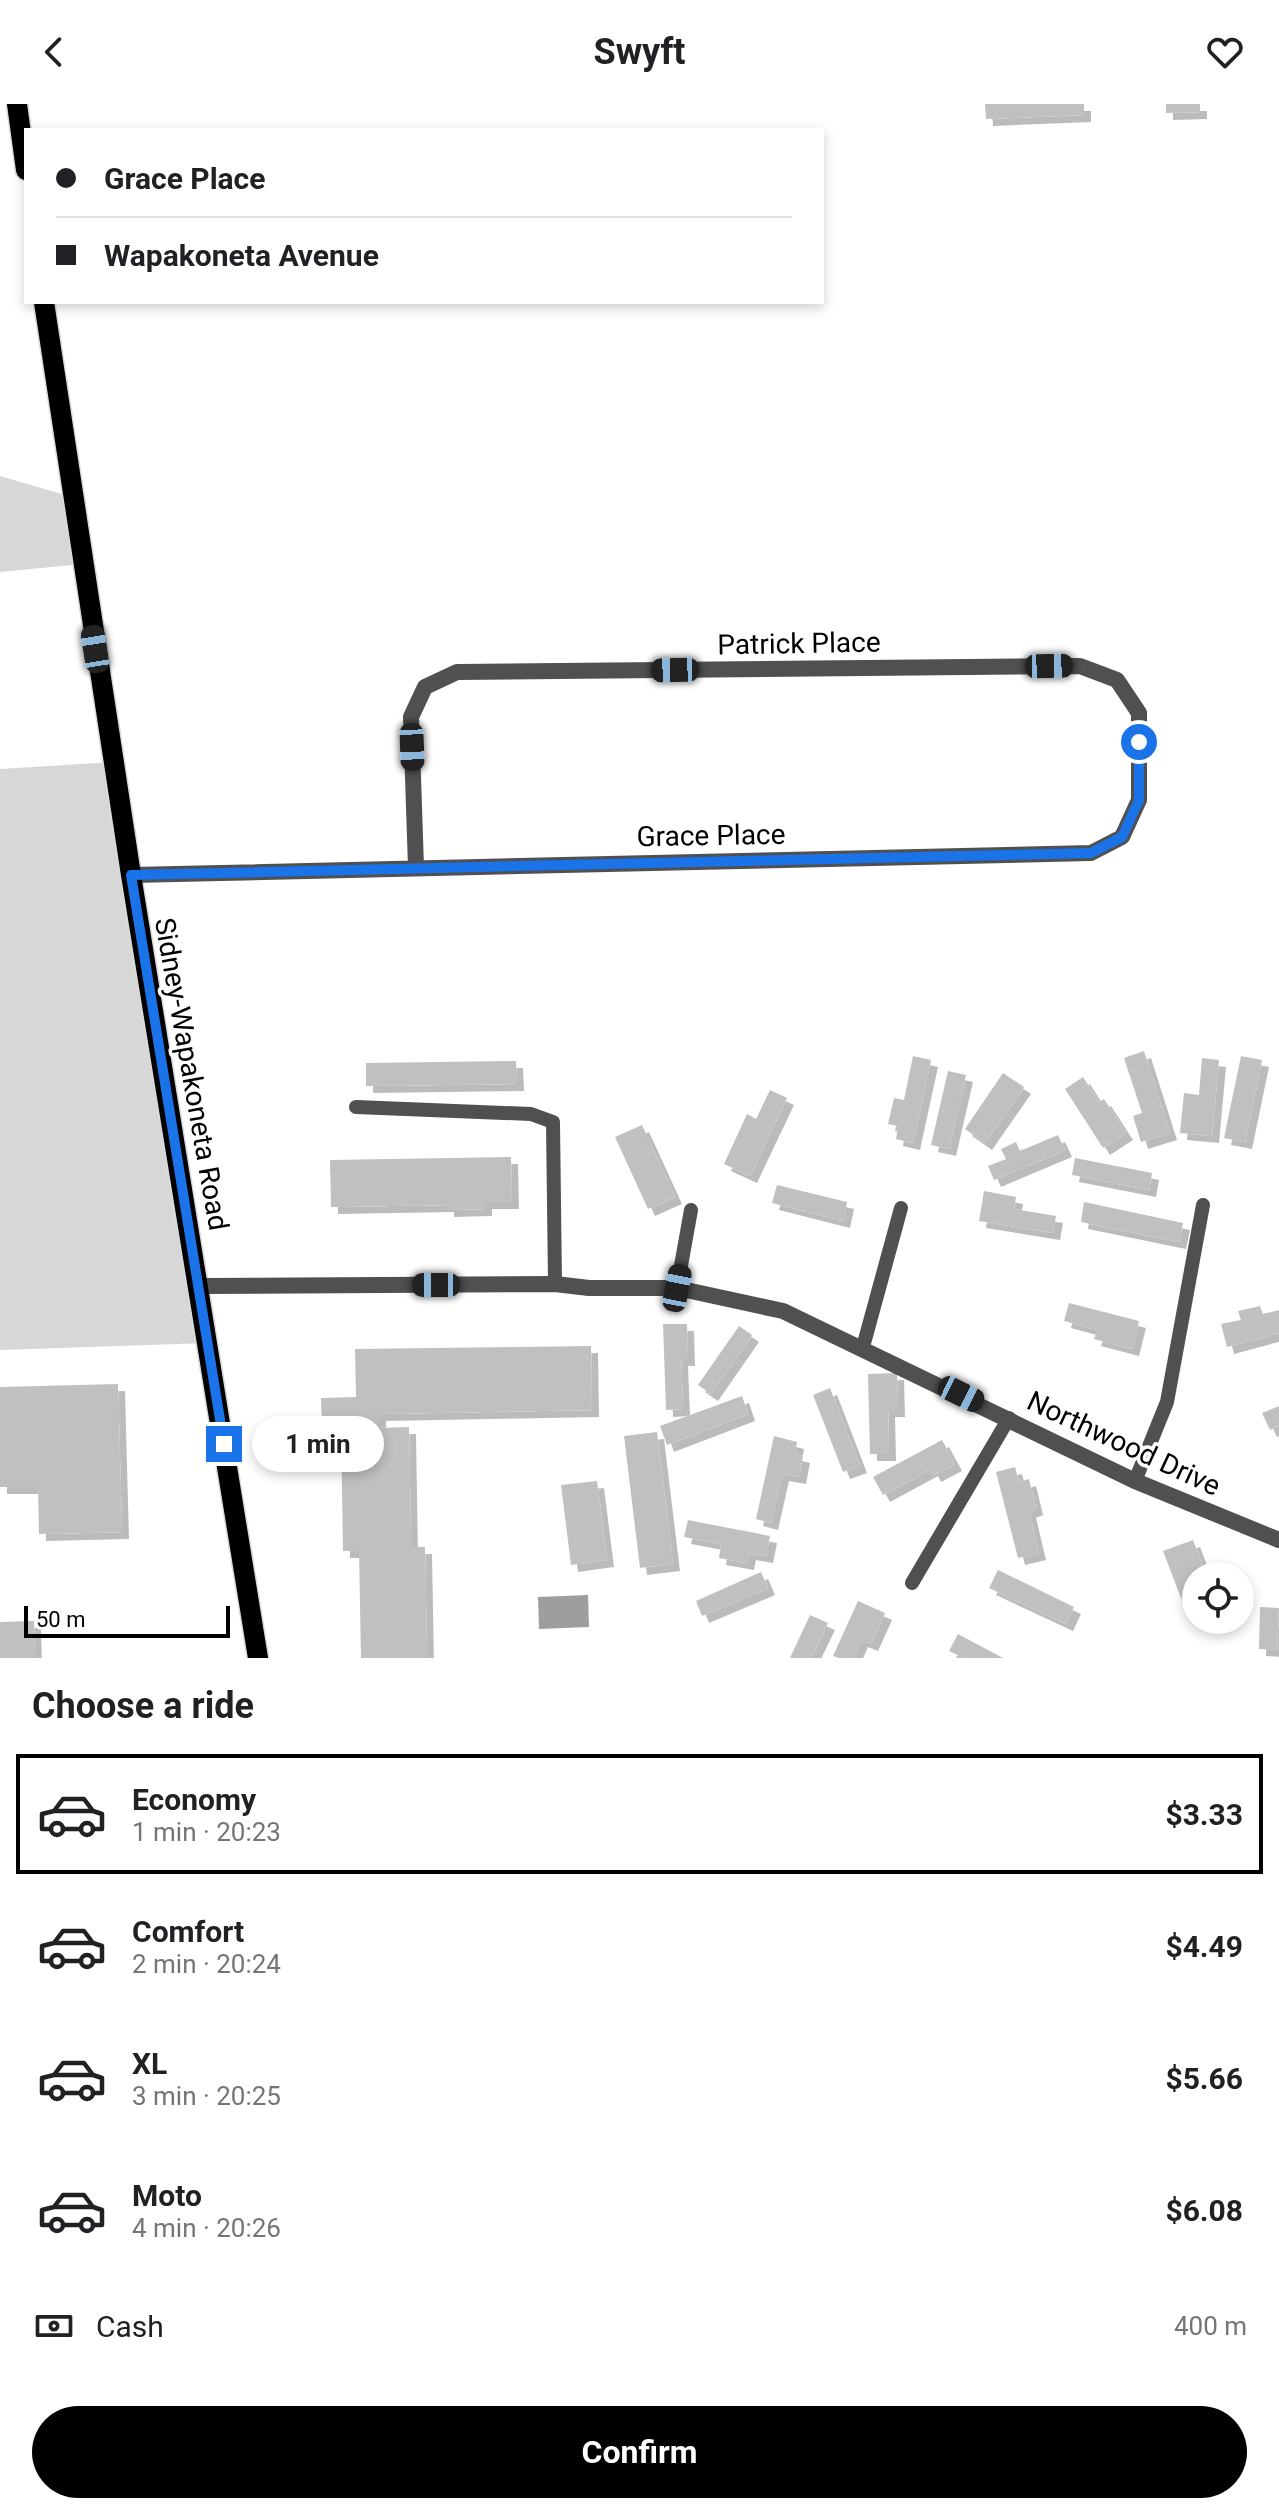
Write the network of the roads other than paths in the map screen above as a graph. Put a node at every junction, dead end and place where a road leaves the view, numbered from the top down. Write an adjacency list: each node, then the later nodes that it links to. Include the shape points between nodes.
1 (17, 104): 2 (main road)
2 (24, 155)
3 (44, 304): 6 (main road, Sidney-Wapakoneta Road)
4 (1117, 680): 5 (street, Grace Place, via 1139,713 1139,800 1122,837 1091,853); 5 (street, Patrick Place, via 1080,666 457,672 425,687 411,717)
5 (416, 867): 6 (street, Grace Place)
6 (131, 875): 12 (main road, Sidney-Wapakoneta Road)
7 (356, 1107): 11 (lane, via 531,1114 553,1122)
8 (1203, 1205): 16 (lane, via 1167,1402)
9 (901, 1208): 14 (lane)
10 (691, 1210): 13 (lane)
11 (555, 1284): 12 (street, Northwood Drive); 13 (street, Northwood Drive)
12 (200, 1286): 19 (main road, Sidney-Wapakoneta Road)
13 (677, 1288): 14 (street, Northwood Drive, via 783,1311)
14 (863, 1347): 15 (street, Northwood Drive)
15 (1009, 1418): 16 (street, Northwood Drive); 18 (lane)
16 (1135, 1481): 17 (street, Northwood Drive)
17 (1279, 1540)
18 (912, 1583)
19 (258, 1658)

